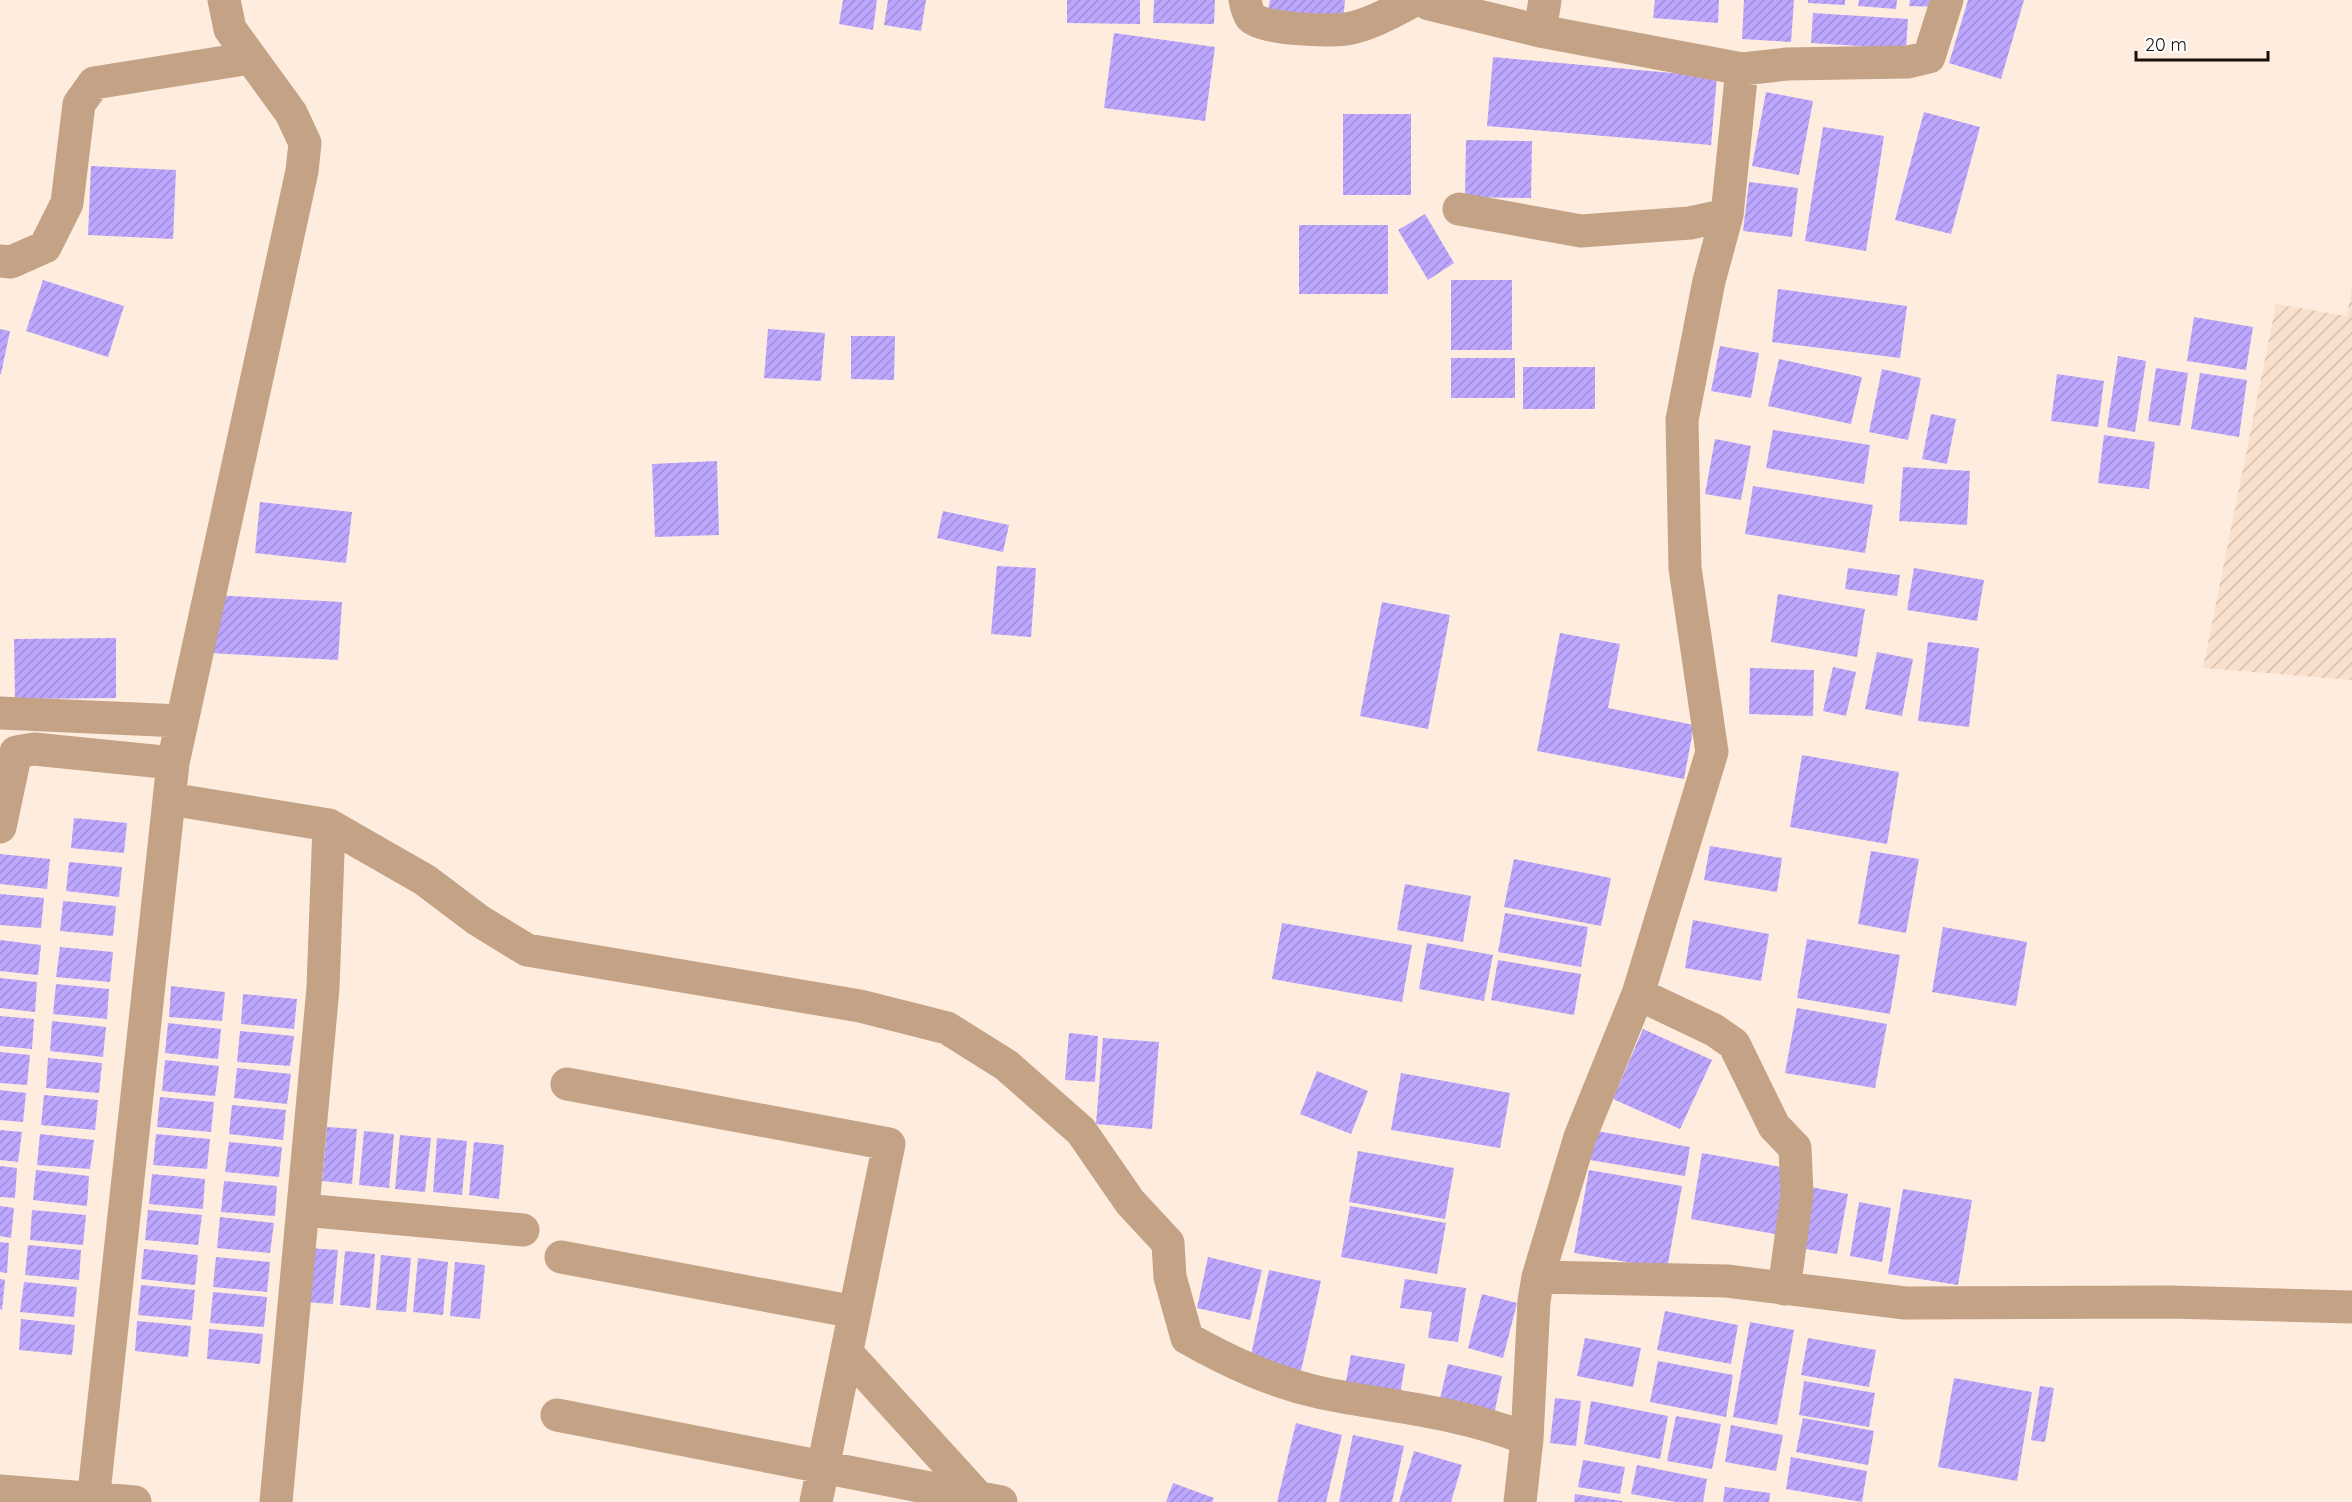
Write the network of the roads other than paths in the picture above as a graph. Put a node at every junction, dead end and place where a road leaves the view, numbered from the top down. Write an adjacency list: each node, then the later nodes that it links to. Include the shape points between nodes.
1 (224, 0): 7 (street, via 230,28)
2 (1245, 0): 3 (street, via 1250,17 1260,23 1346,29)
3 (1415, 0)
4 (1422, 0): 6 (street, via 1429,4)
5 (1947, 0): 8 (street, via 1929,57 1908,62 1787,64)
6 (1543, 15): 8 (street)
7 (250, 58): 11 (street, via 94,82 79,104 67,203 45,247 10,262); 13 (street, via 291,113 305,143 304,153)
8 (1742, 69): 10 (street)
9 (1459, 209): 10 (street, via 1581,231 1690,223)
10 (1726, 215): 18 (street, via 1682,420 1685,568 1712,752)
11 (0, 261)
12 (0, 713): 13 (street)
13 (181, 721): 14 (street)
14 (173, 763): 15 (street); 17 (street, via 34,749 16,752)
15 (170, 799): 16 (street); 32 (street)
16 (329, 825): 20 (street, via 323,988); 29 (street, via 425,880 527,950 860,1006 947,1028 1006,1065 1081,1131 1130,1202 1168,1243 1170,1277 1187,1338 1259,1375 1320,1392 1476,1422)
17 (0, 827)
18 (1638, 994): 23 (street, via 1580,1137); 24 (street, via 1714,1029 1734,1044 1774,1126 1795,1148 1797,1194)
19 (567, 1083): 26 (street, via 890,1144)
20 (303, 1210): 21 (street); 35 (street)
21 (523, 1230)
22 (561, 1257): 26 (street)
23 (1538, 1277): 24 (street, via 1727,1281); 29 (street, via 1530,1346)
24 (1784, 1290): 25 (street, via 1905,1303 2170,1302)
25 (2352, 1307)
26 (855, 1312): 27 (street)
27 (847, 1353): 30 (street); 33 (street)
28 (557, 1415): 30 (street)
29 (1527, 1439): 37 (street)
30 (823, 1466): 33 (street); 36 (street)
31 (0, 1491): 32 (street)
32 (93, 1499): 34 (street)
33 (990, 1500)
34 (135, 1502)
35 (276, 1502)
36 (816, 1502)
37 (1520, 1502)

